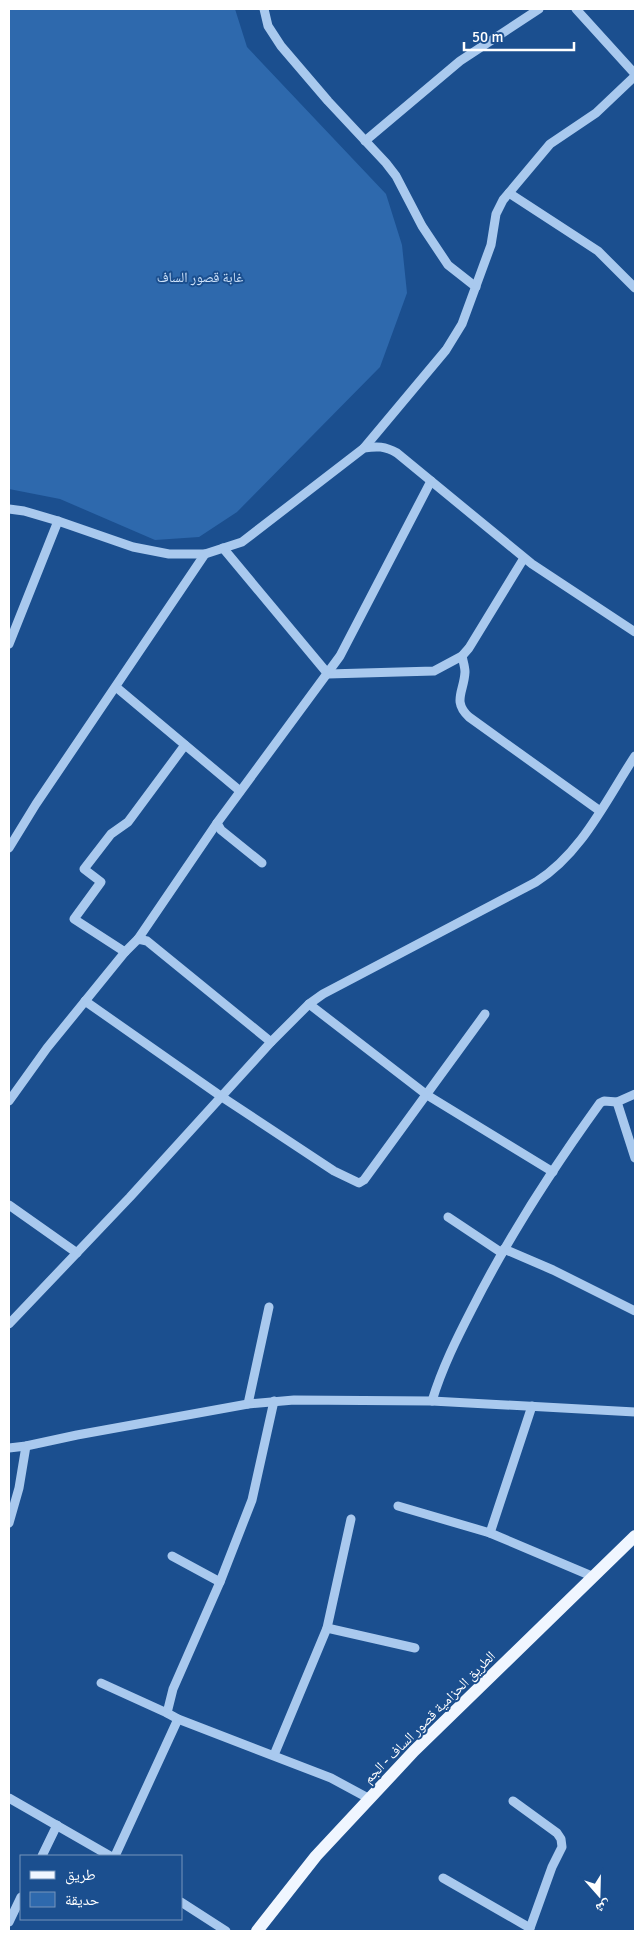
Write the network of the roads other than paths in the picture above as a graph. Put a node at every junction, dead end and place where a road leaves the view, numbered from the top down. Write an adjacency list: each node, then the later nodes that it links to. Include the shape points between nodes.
1 (264, 9): 5 (street, via 268,26 281,46)
2 (538, 9): 5 (street, via 460,61)
3 (576, 9): 4 (street)
4 (635, 75): 6 (street, via 596,113 550,144)
5 (365, 140): 7 (street, via 396,176 439,253)
6 (509, 193): 7 (street, via 496,214 491,246); 8 (street, via 598,251)
7 (476, 287): 9 (street, via 462,324 446,350)
8 (635, 288)
9 (364, 448): 10 (street, via 387,447); 13 (street, via 242,542)
10 (431, 481): 15 (street); 19 (street)
11 (9, 510): 12 (street)
12 (58, 521): 14 (street, via 133,547 169,554); 17 (street)
13 (223, 548): 14 (street); 19 (street)
14 (205, 554): 20 (street)
15 (524, 558): 16 (street); 18 (street)
16 (635, 632)
17 (9, 644)
18 (462, 656): 19 (street, via 434,671); 24 (street, via 465,670 459,699 462,710)
19 (328, 674): 23 (street)
20 (116, 687): 21 (street); 26 (street)
21 (185, 745): 23 (street); 29 (street, via 128,822 111,834 84,869 101,882 74,920)
22 (635, 756): 24 (street)
23 (240, 791): 25 (street)
24 (600, 811): 31 (street, via 568,855 547,875)
25 (217, 823): 27 (street, via 221,830); 28 (street)
26 (9, 848)
27 (262, 863)
28 (138, 940): 29 (street); 33 (street, via 147,941)
29 (124, 952): 30 (street)
30 (85, 1000): 36 (street); 37 (street)
31 (308, 1004): 33 (street); 35 (street)
32 (485, 1014): 35 (street)
33 (271, 1042): 36 (street)
34 (635, 1094): 38 (street)
35 (427, 1096): 36 (street, via 359,1183 334,1171); 40 (street)
36 (222, 1097): 44 (street)
37 (9, 1101)
38 (617, 1102): 39 (street); 40 (street, via 600,1103)
39 (635, 1158)
40 (553, 1172): 43 (street)
41 (9, 1205): 44 (street)
42 (448, 1217): 43 (street)
43 (503, 1251): 46 (street, via 553,1270); 49 (street, via 440,1373)
44 (77, 1253): 47 (street)
45 (269, 1307): 50 (street)
46 (635, 1312)
47 (9, 1324)
48 (274, 1401): 49 (street); 50 (street); 62 (street, via 252,1500)
49 (432, 1401): 51 (street)
50 (248, 1404): 53 (street)
51 (532, 1406): 52 (street); 58 (street)
52 (635, 1412)
53 (26, 1446): 54 (street); 57 (street)
54 (9, 1448)
55 (398, 1506): 58 (street)
56 (351, 1519): 63 (street)
57 (9, 1523)
58 (490, 1533): 61 (street)
59 (635, 1536): 61 (main road, الطريق الحزامية قصور الساف - الجم)
60 (172, 1556): 62 (street)
61 (594, 1577): 70 (main road, الطريق الحزامية قصور الساف - الجم)
62 (220, 1582): 66 (street, via 173,1689)
63 (327, 1628): 64 (street); 68 (street)
64 (416, 1648)
65 (101, 1683): 66 (street)
66 (167, 1713): 67 (street)
67 (178, 1719): 68 (street); 75 (street)
68 (274, 1755): 70 (street, via 331,1778)
69 (9, 1798): 72 (street)
70 (368, 1798): 82 (main road, الطريق الحزامية قصور الساف - الجم, via 316,1856)
71 (513, 1801): 80 (street, via 557,1833 562,1847)
72 (58, 1825): 73 (street); 74 (street)
73 (43, 1855)
74 (108, 1855)
75 (115, 1855)
76 (443, 1878): 80 (street)
77 (20, 1899): 79 (street)
78 (182, 1903): 81 (street)
79 (9, 1922)
80 (529, 1930)
81 (226, 1931)
82 (257, 1931)

